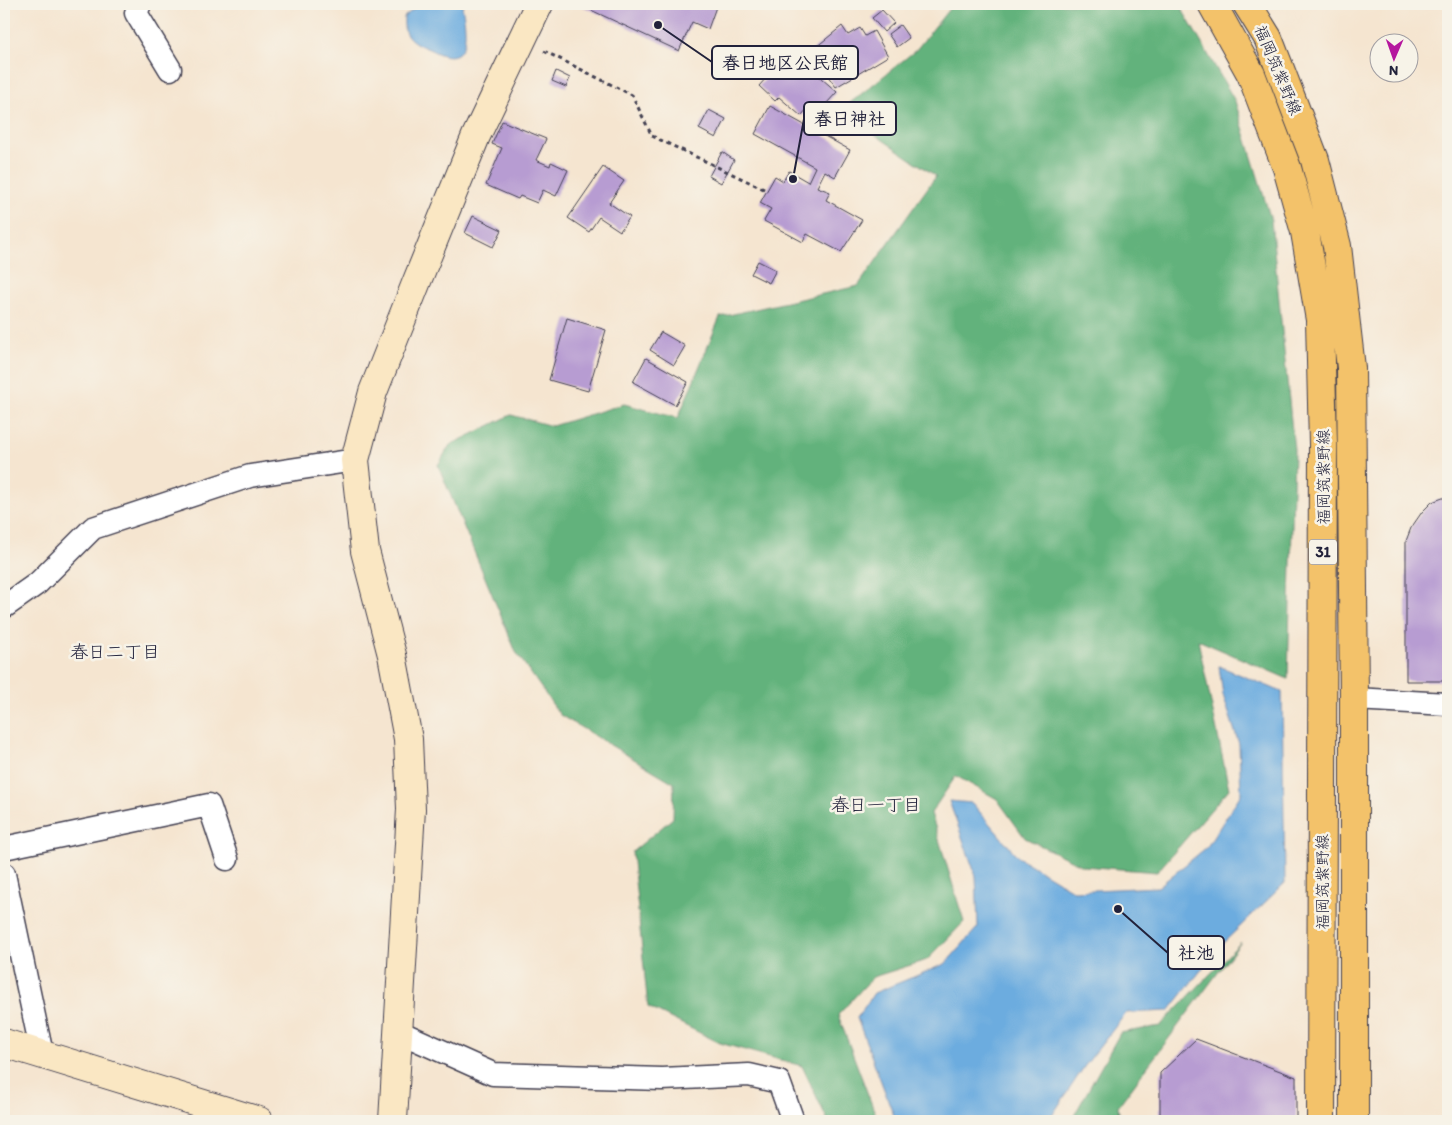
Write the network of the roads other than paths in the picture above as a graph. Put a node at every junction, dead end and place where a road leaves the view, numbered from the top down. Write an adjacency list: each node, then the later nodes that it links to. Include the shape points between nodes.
1 (140, 4): 5 (street, via 136,13)
2 (539, 4): 6 (street, via 476,136 376,382)
3 (1212, 4): 19 (main road, 福岡筑紫野線 / 31, via 1251,74 1287,168 1305,232 1320,320 1323,445)
4 (1247, 4): 8 (main road, 福岡筑紫野線 / 31, via 1268,38 1314,160 1337,246 1351,368)
5 (170, 69)
6 (354, 460): 7 (street, via 250,476 93,528 38,583); 13 (street, via 365,551 392,655 408,739 411,809)
7 (4, 607)
8 (1354, 699): 9 (street); 20 (main road, 福岡筑紫野線 / 31)
9 (1448, 704)
10 (4, 848): 11 (street, via 209,805)
11 (227, 860)
12 (4, 874): 15 (street)
13 (397, 1031): 17 (street); 18 (street, via 493,1074 662,1079 749,1075 779,1082)
14 (4, 1043): 15 (street)
15 (42, 1054): 16 (street)
16 (259, 1121)
17 (393, 1121)
18 (793, 1121)
19 (1321, 1121)
20 (1354, 1121)

